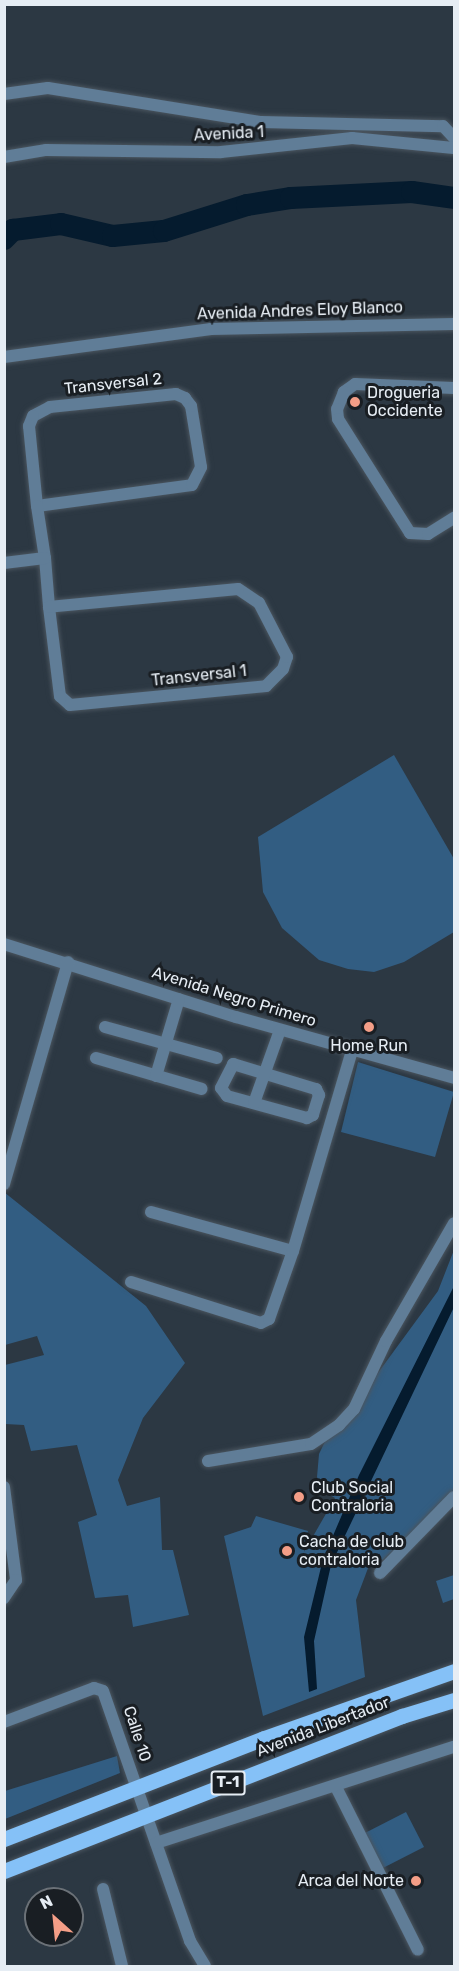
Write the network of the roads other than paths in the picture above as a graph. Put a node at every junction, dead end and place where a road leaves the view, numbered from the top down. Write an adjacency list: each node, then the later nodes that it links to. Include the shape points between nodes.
1 (4, 94): 2 (street, via 48,88 261,122 443,126)
2 (454, 138)
3 (454, 148): 4 (street, Avenida 1, via 352,138 221,152 46,150)
4 (4, 157)
5 (454, 324): 6 (street, Avenida Andres Eloy Blanco, via 211,329)
6 (4, 357)
7 (454, 388): 9 (street, via 355,384 344,392 337,409 338,418 410,534 428,534)
8 (37, 506): 8 (street, Transversal 2, via 29,426 41,410 176,394 190,406 201,467 192,485); 10 (street, Transversal 2)
9 (454, 518)
10 (45, 558): 11 (street); 12 (street, Transversal 1)
11 (4, 563)
12 (49, 608): 12 (street, Transversal 1, via 60,696 70,705 266,686 279,674 286,657 259,603 238,589)
13 (4, 944): 14 (street, Avenida Negro Primero)
14 (68, 963): 15 (street, Avenida Negro Primero); 27 (street)
15 (179, 999): 17 (street, Avenida Negro Primero); 18 (street)
16 (105, 1027): 18 (street)
17 (280, 1030): 19 (street, Avenida Negro Primero); 22 (street)
18 (166, 1043): 21 (street); 23 (street)
19 (352, 1050): 24 (street, Avenida Negro Primero); 30 (street)
20 (96, 1058): 23 (street)
21 (217, 1058)
22 (265, 1074): 26 (street); 26 (street, via 233,1064 226,1069 224,1093); 26 (street, via 316,1089 313,1115 307,1118)
23 (156, 1076): 25 (street)
24 (454, 1078)
25 (202, 1089)
26 (254, 1103)
27 (4, 1184)
28 (151, 1212): 30 (street)
29 (454, 1223): 32 (street, via 386,1341 354,1409 339,1425 311,1444)
30 (294, 1251): 31 (street, via 268,1319 261,1323)
31 (131, 1282)
32 (208, 1461)
33 (4, 1487): 36 (street, via 16,1580)
34 (454, 1497): 35 (street)
35 (380, 1573)
36 (4, 1598)
37 (454, 1671): 41 (main road, Avenida Libertador / T-1)
38 (454, 1700): 43 (main road, Avenida Libertador / T-1)
39 (4, 1722): 41 (street, Calle 10, via 94,1688 103,1691)
40 (454, 1747): 42 (street)
41 (136, 1786): 43 (street); 44 (main road, Avenida Libertador / T-1)
42 (336, 1787): 45 (street); 48 (street)
43 (147, 1814): 45 (street); 46 (main road, Avenida Libertador / T-1)
44 (4, 1839)
45 (156, 1843): 50 (street, via 190,1941)
46 (4, 1871)
47 (103, 1889): 49 (street)
48 (418, 1950)
49 (122, 1966)
50 (205, 1966)

